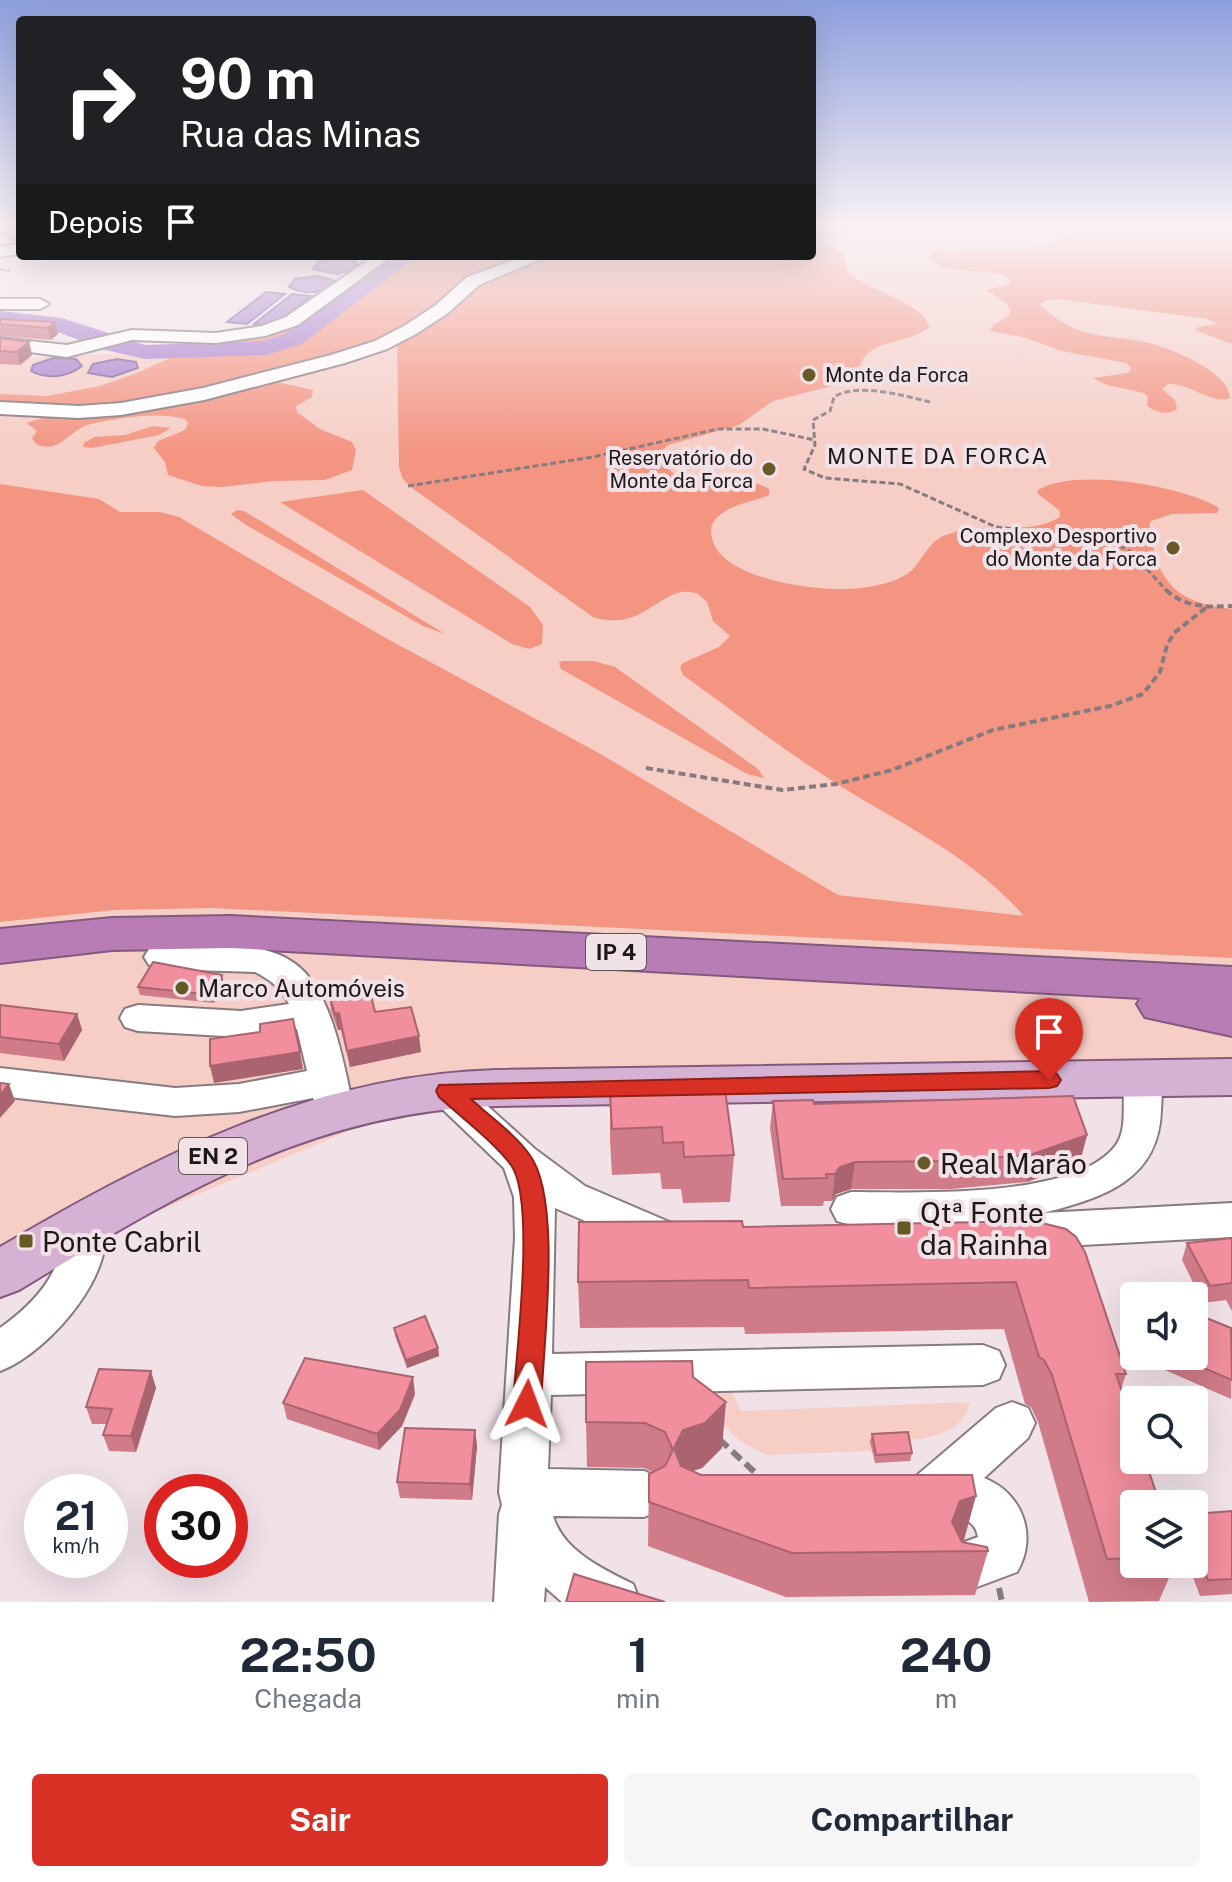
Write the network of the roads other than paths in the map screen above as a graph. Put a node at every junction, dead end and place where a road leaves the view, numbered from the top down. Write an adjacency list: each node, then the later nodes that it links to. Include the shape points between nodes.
1 (319, 302): 5 (street, via 275,328 222,337 146,334 61,351)
2 (450, 302): 6 (street, via 381,345 204,394 79,412)
3 (0, 304): 4 (street)
4 (40, 304)
5 (0, 343)
6 (0, 408)
7 (0, 933): 11 (highway, IP 4, via 156,920 236,920)
8 (0, 946): 9 (highway, IP 4, via 112,934 231,932)
9 (695, 956): 12 (highway, IP 4); 14 (highway, via 1091,995)
10 (161, 957): 13 (street, via 268,962 300,988)
11 (1232, 971)
12 (1232, 985)
13 (312, 1014): 15 (street, via 241,1024); 20 (street)
14 (1232, 1017)
15 (138, 1018)
16 (1232, 1077): 17 (main road, EN 2)
17 (1143, 1078): 19 (main road, EN 2); 22 (street, via 1135,1149 1101,1177 1032,1202 840,1224)
18 (0, 1082): 20 (street, via 175,1102)
19 (447, 1091): 20 (main road, EN 2, via 394,1099); 21 (street)
20 (332, 1098): 23 (main road, EN 2, via 257,1139 148,1187)
21 (521, 1160): 24 (street, via 584,1205 655,1235); 28 (street, via 535,1215)
22 (1232, 1220)
23 (86, 1223): 25 (main road, EN 2); 26 (street, via 80,1263 53,1309)
24 (692, 1242)
25 (0, 1274)
26 (0, 1351)
27 (983, 1365): 28 (street)
28 (528, 1375): 30 (street)
29 (1012, 1423): 32 (street, via 909,1493 983,1499 999,1521 1004,1547 999,1555)
30 (523, 1492): 31 (street); 33 (street); 34 (street, via 534,1534 553,1562 581,1585)
31 (644, 1494)
32 (969, 1565)
33 (519, 1602)
34 (615, 1602)

